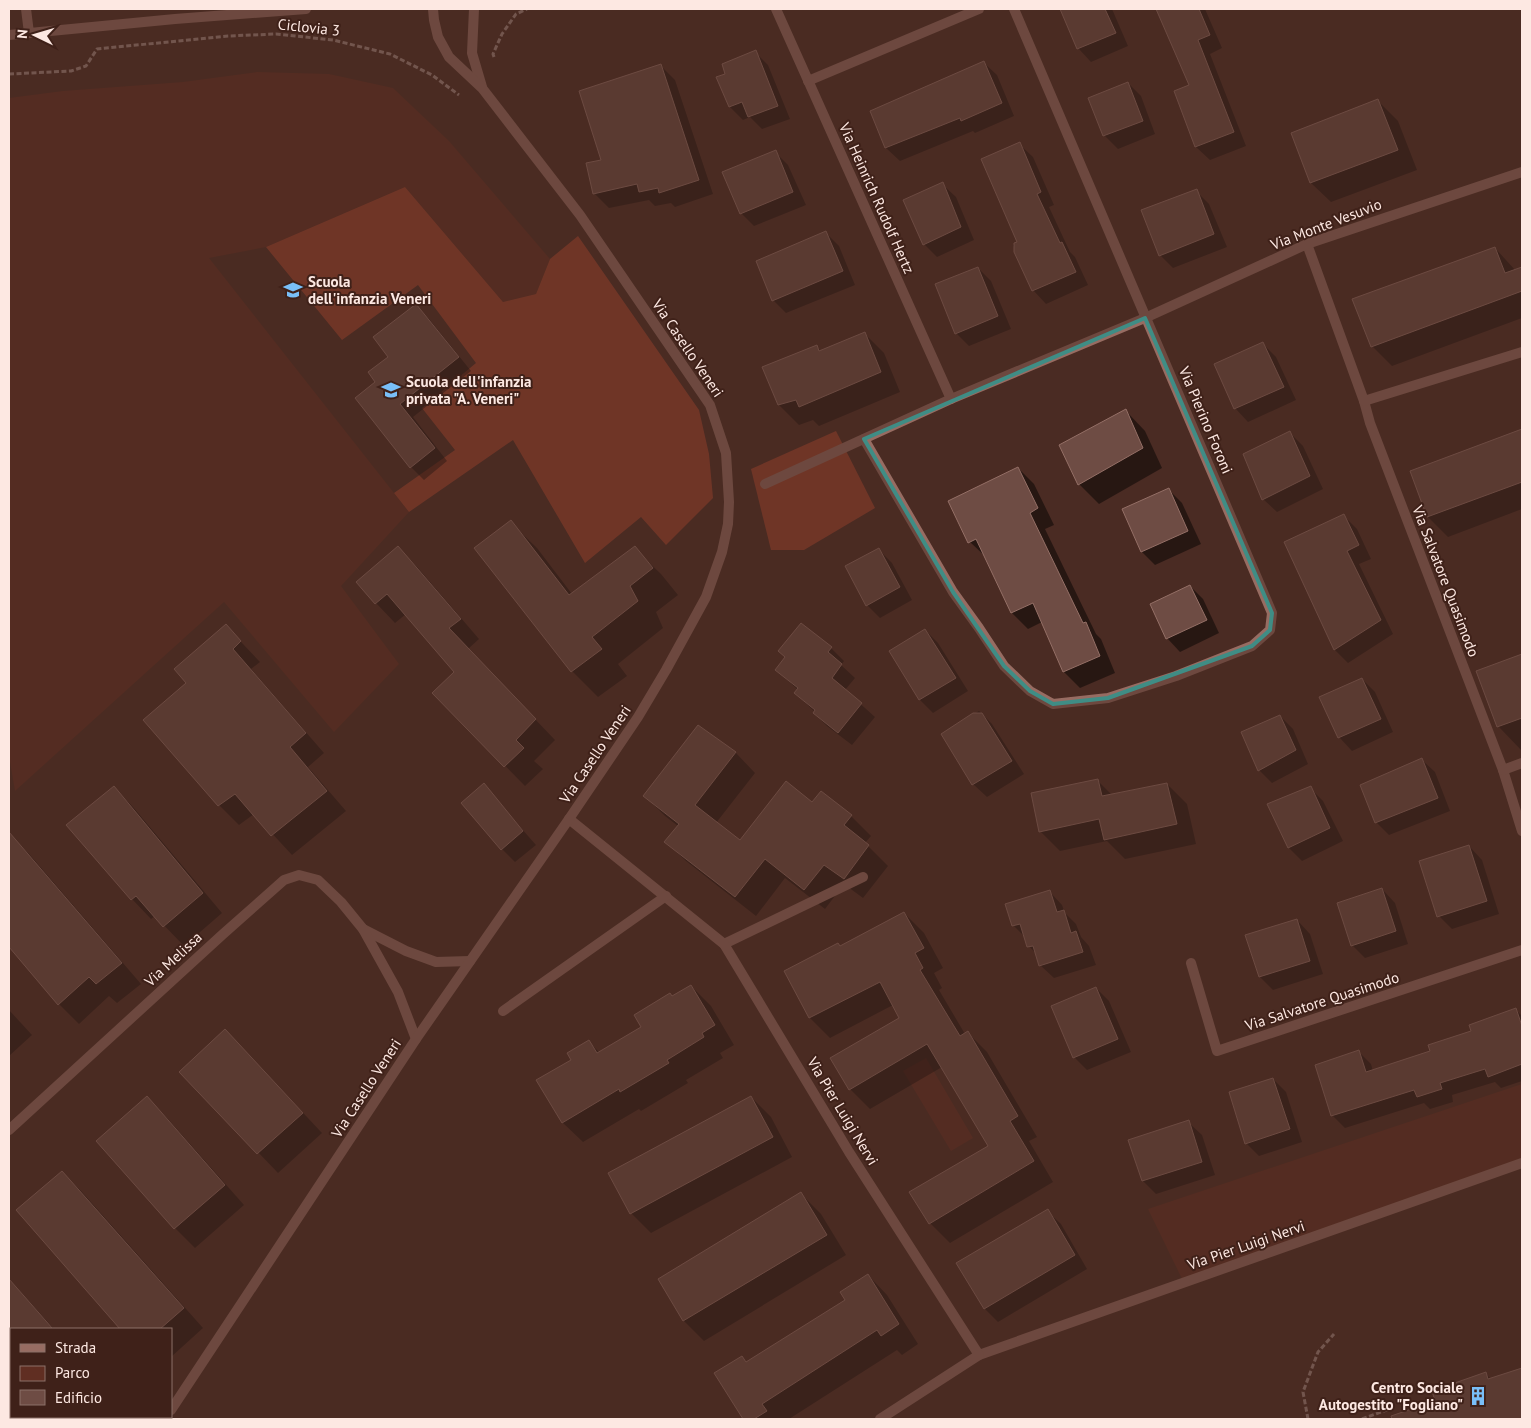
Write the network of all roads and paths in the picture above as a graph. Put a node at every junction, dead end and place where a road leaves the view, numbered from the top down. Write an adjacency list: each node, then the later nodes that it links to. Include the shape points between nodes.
1 (26, 9): 9 (street)
2 (306, 9): 9 (street)
3 (433, 9): 14 (street, Via Casello Veneri, via 438,38 449,57)
4 (474, 9): 14 (street, Via Casello Veneri, via 472,53)
5 (527, 9): 11 (path, via 516,14 502,34 493,54)
6 (776, 9): 13 (street, Via Heinrich Rudolf Hertz)
7 (979, 9): 13 (street)
8 (1014, 9): 18 (street, Via Pierino Foroni)
9 (29, 33): 10 (street)
10 (9, 35)
11 (495, 64)
12 (9, 74): 15 (path, Ciclovia 3, via 71,71 86,66 97,49 276,34 334,40 390,54 432,75)
13 (808, 81): 20 (street, Via Heinrich Rudolf Hertz)
14 (482, 88): 26 (street, Via Casello Veneri, via 580,215 710,405 726,454 728,524 706,597 638,717)
15 (460, 96)
16 (1522, 172): 17 (street, Via Monte Vesuvio)
17 (1307, 244): 18 (street, Via Monte Vesuvio); 21 (street, Via Salvatore Quasimodo)
18 (1145, 318): 20 (street); 22 (street, Via Pierino Foroni, via 1272,613 1270,630 1252,646 1108,698 1053,704 1030,691 1004,666 952,592)
19 (1522, 352): 21 (street)
20 (952, 399): 22 (street)
21 (1364, 401): 25 (street, Via Salvatore Quasimodo)
22 (864, 439): 23 (street)
23 (765, 484)
24 (1522, 764): 25 (street)
25 (1503, 770): 27 (street, Via Salvatore Quasimodo)
26 (569, 819): 29 (street, Via Pier Luigi Nervi); 33 (street, Via Casello Veneri)
27 (1522, 830)
28 (863, 878): 31 (street)
29 (666, 896): 31 (street, Via Pier Luigi Nervi); 35 (street)
30 (363, 929): 33 (street, Via Melissa, via 436,962); 36 (street, Via Melissa, via 395,985); 37 (street, Via Melissa, via 318,880 299,875 284,880)
31 (724, 944): 40 (street, Via Pier Luigi Nervi, via 849,1152)
32 (1522, 950): 34 (street, Via Salvatore Quasimodo, via 1217,1051)
33 (470, 961): 36 (street, Via Casello Veneri)
34 (1191, 963)
35 (503, 1011)
36 (416, 1039): 41 (street, Via Casello Veneri)
37 (9, 1130)
38 (1522, 1164): 40 (street, Via Pier Luigi Nervi)
39 (1334, 1334): 44 (path, via 1318,1352 1302,1392)
40 (979, 1355): 43 (street, Via Pier Luigi Nervi)
41 (172, 1408)
42 (1392, 1408): 45 (path)
43 (880, 1419)
44 (1308, 1419)
45 (1362, 1419)

